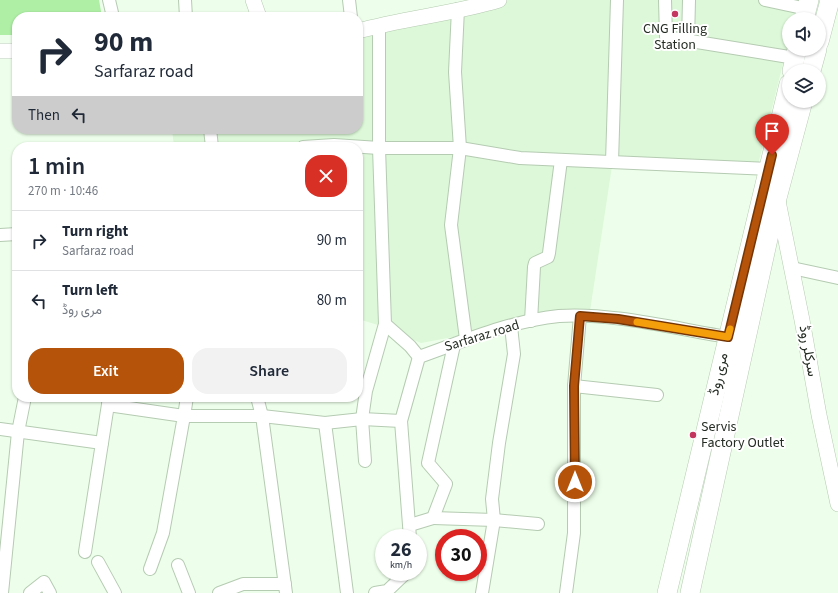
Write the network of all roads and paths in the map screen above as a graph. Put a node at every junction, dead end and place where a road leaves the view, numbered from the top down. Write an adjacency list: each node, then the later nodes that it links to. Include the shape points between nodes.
1 (109, 0): 13 (street)
2 (185, 0): 14 (street)
3 (253, 0): 15 (street)
4 (349, 0): 16 (street)
5 (499, 0): 11 (street, via 474,8)
6 (617, 0): 30 (street)
7 (665, 0): 20 (street, via 666,37)
8 (689, 0): 20 (street)
9 (765, 0): 12 (street)
10 (832, 8): 17 (main road)
11 (458, 9): 18 (street); 28 (street, via 454,72)
12 (807, 9)
13 (112, 12)
14 (186, 12)
15 (257, 12)
16 (350, 12)
17 (826, 24)
18 (379, 26): 19 (street); 27 (street)
19 (363, 30)
20 (688, 40): 23 (street)
21 (0, 51): 22 (street)
22 (12, 51)
23 (795, 59)
24 (783, 108): 31 (main road, مری روڈ)
25 (801, 108): 32 (main road, مری روڈ)
26 (363, 147): 27 (street)
27 (379, 148): 28 (street); 39 (street)
28 (460, 148): 29 (street, via 520,158); 42 (street, via 451,226)
29 (561, 160): 30 (street); 38 (street, via 548,257 534,266)
30 (612, 162): 31 (street)
31 (768, 169): 41 (main road, مری روڈ)
32 (777, 198): 35 (street, سرکلر روڈ); 86 (main road, مری روڈ)
33 (12, 234): 34 (street)
34 (0, 235)
35 (792, 268): 36 (street); 63 (street, سرکلر روڈ)
36 (838, 278)
37 (580, 316): 38 (street, Sarfaraz road, via 559,316); 41 (street, Sarfaraz road, via 618,319); 46 (street)
38 (531, 321): 40 (street, Sarfaraz road)
39 (385, 324): 44 (street, via 410,346); 45 (street)
40 (510, 326): 42 (street, Sarfaraz road); 65 (street, via 514,354 492,499)
41 (728, 337): 85 (main road, مری روڈ)
42 (466, 339): 43 (street, Sarfaraz road)
43 (454, 345): 44 (street, Sarfaraz road); 64 (street, via 428,463 446,484)
44 (418, 357): 57 (street)
45 (363, 386)
46 (574, 386): 47 (street); 84 (street, via 574,533)
47 (657, 395)
48 (24, 402): 60 (street)
49 (109, 402): 61 (street)
50 (114, 402): 54 (street)
51 (186, 402): 54 (street)
52 (259, 402): 55 (street)
53 (362, 402): 56 (street)
54 (184, 416): 55 (street); 72 (street, via 163,534)
55 (262, 416): 58 (street); 74 (street)
56 (362, 418): 57 (street); 58 (street); 62 (street)
57 (401, 422): 67 (street)
58 (325, 423): 81 (street)
59 (0, 429): 60 (street)
60 (18, 432): 61 (street); 75 (street)
61 (102, 443): 69 (street)
62 (365, 461)
63 (838, 504)
64 (432, 518): 65 (street); 67 (street)
65 (494, 520): 66 (street); 83 (street)
66 (538, 524)
67 (410, 525): 68 (street)
68 (410, 529)
69 (84, 552)
70 (98, 562): 78 (street)
71 (178, 565): 79 (street)
72 (150, 569)
73 (397, 581): 82 (street, via 387,591)
74 (285, 589): 80 (street, via 243,584)
75 (2, 593)
76 (30, 593): 77 (street, via 44,582)
77 (50, 593)
78 (115, 593)
79 (189, 593)
80 (219, 593)
81 (347, 593)
82 (375, 593)
83 (482, 593)
84 (566, 593)
85 (667, 593)
86 (690, 593)

